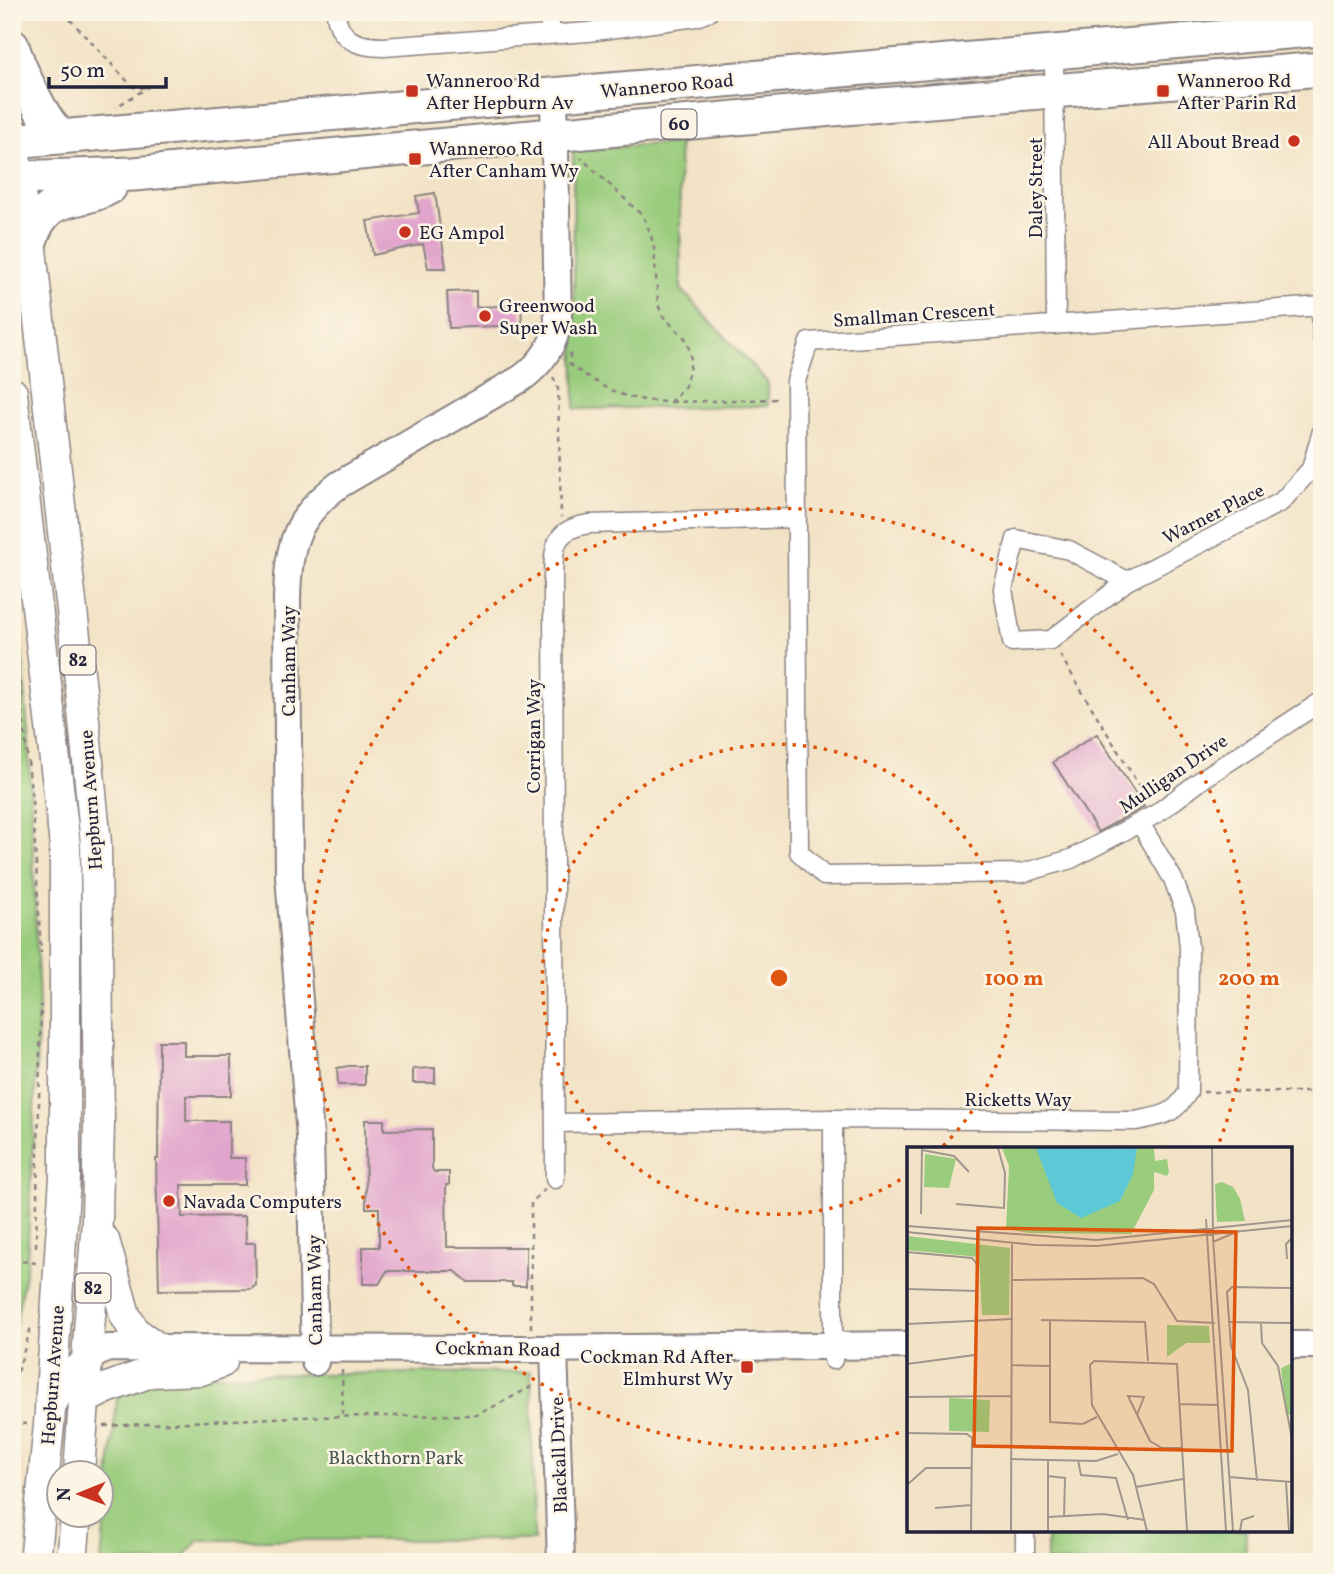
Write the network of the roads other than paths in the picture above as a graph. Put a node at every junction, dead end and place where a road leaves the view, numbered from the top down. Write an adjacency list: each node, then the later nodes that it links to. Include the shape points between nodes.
1 (336, 12): 5 (street, via 342,34 364,47)
2 (550, 12): 5 (street)
3 (709, 12): 5 (street)
4 (1322, 29): 7 (highway, Wanneroo Road / 60)
5 (550, 35)
6 (12, 46): 11 (highway, via 38,104)
7 (1054, 52): 9 (street, Daley Street); 10 (highway, Wanneroo Road / 60)
8 (1322, 69): 9 (highway, Wanneroo Road / 60)
9 (1055, 90): 13 (highway, Wanneroo Road / 60); 18 (street, Daley Street)
10 (546, 95): 11 (highway, Wanneroo Road / 60); 13 (main road, Canham Way)
11 (62, 136): 12 (highway, Wanneroo Road / 60)
12 (13, 138): 15 (main road, Hepburn Avenue / 82)
13 (557, 142): 14 (highway, Wanneroo Road / 60); 37 (main road, Canham Way, via 558,321 544,356 522,378 326,495 306,515 290,558 289,876 310,1137); 37 (main road, Canham Way, via 541,191 545,315 535,344 507,371 324,477 292,515 276,558 276,878 298,1156)
14 (134, 174): 15 (highway, Wanneroo Road / 60); 16 (highway, via 102,191 51,208 35,225)
15 (15, 178): 16 (main road, Hepburn Avenue / 82)
16 (30, 241): 30 (main road, Hepburn Avenue / 82, via 96,844)
17 (1321, 306): 18 (street, Smallman Crescent); 19 (street)
18 (1056, 325): 22 (street, Smallman Crescent, via 809,342 796,381)
19 (1322, 338)
20 (12, 393): 31 (main road, Hepburn Avenue / 82, via 65,846 65,1177)
21 (1322, 431): 23 (street, Warner Place, via 1311,469 1281,502)
22 (797, 519): 26 (street, Smallman Crescent); 28 (street, Corrigan Way, via 590,524 575,526 556,544)
23 (1127, 581): 23 (street, Warner Place, via 1051,640 1012,642 1003,589 1016,539 1069,550)
24 (1322, 701): 25 (street, Mulligan Drive)
25 (1140, 823): 26 (street, Mulligan Drive, via 1071,859 1023,873 824,876); 27 (street, Ricketts Way, via 1173,879 1185,911 1188,1091 1177,1109 1136,1121)
26 (799, 852)
27 (833, 1119): 28 (street, Ricketts Way); 36 (street)
28 (555, 1123): 29 (street, Corrigan Way)
29 (555, 1179)
30 (97, 1219): 35 (main road, via 125,1315 135,1332); 38 (main road, Hepburn Avenue / 82)
31 (45, 1320): 38 (main road); 45 (main road, Hepburn Avenue / 82)
32 (907, 1345): 36 (main road, Cockman Road)
33 (1292, 1345): 34 (main road)
34 (1322, 1345)
35 (158, 1348): 37 (main road, Cockman Road); 38 (main road, Cockman Road, via 108,1348)
36 (833, 1352): 41 (main road, Cockman Road); 42 (main road, Cockman Road)
37 (307, 1355): 41 (main road, Cockman Road); 43 (main road, Cockman Road)
38 (89, 1356): 43 (main road, Cockman Road, via 108,1364); 44 (main road, Hepburn Avenue / 82); 45 (main road, via 69,1375)
39 (1292, 1359): 40 (main road)
40 (1322, 1359)
41 (561, 1360): 51 (main road, Blackall Drive); 52 (main road, Blackall Drive)
42 (907, 1360)
43 (222, 1362): 44 (main road, via 201,1370 152,1373)
44 (86, 1398): 46 (main road, Hepburn Avenue / 82)
45 (49, 1413): 49 (main road, Hepburn Avenue / 82)
46 (80, 1458)
47 (75, 1528): 50 (main road)
48 (1025, 1532): 53 (street)
49 (35, 1562)
50 (72, 1562)
51 (561, 1562)
52 (573, 1562)
53 (1025, 1562)

